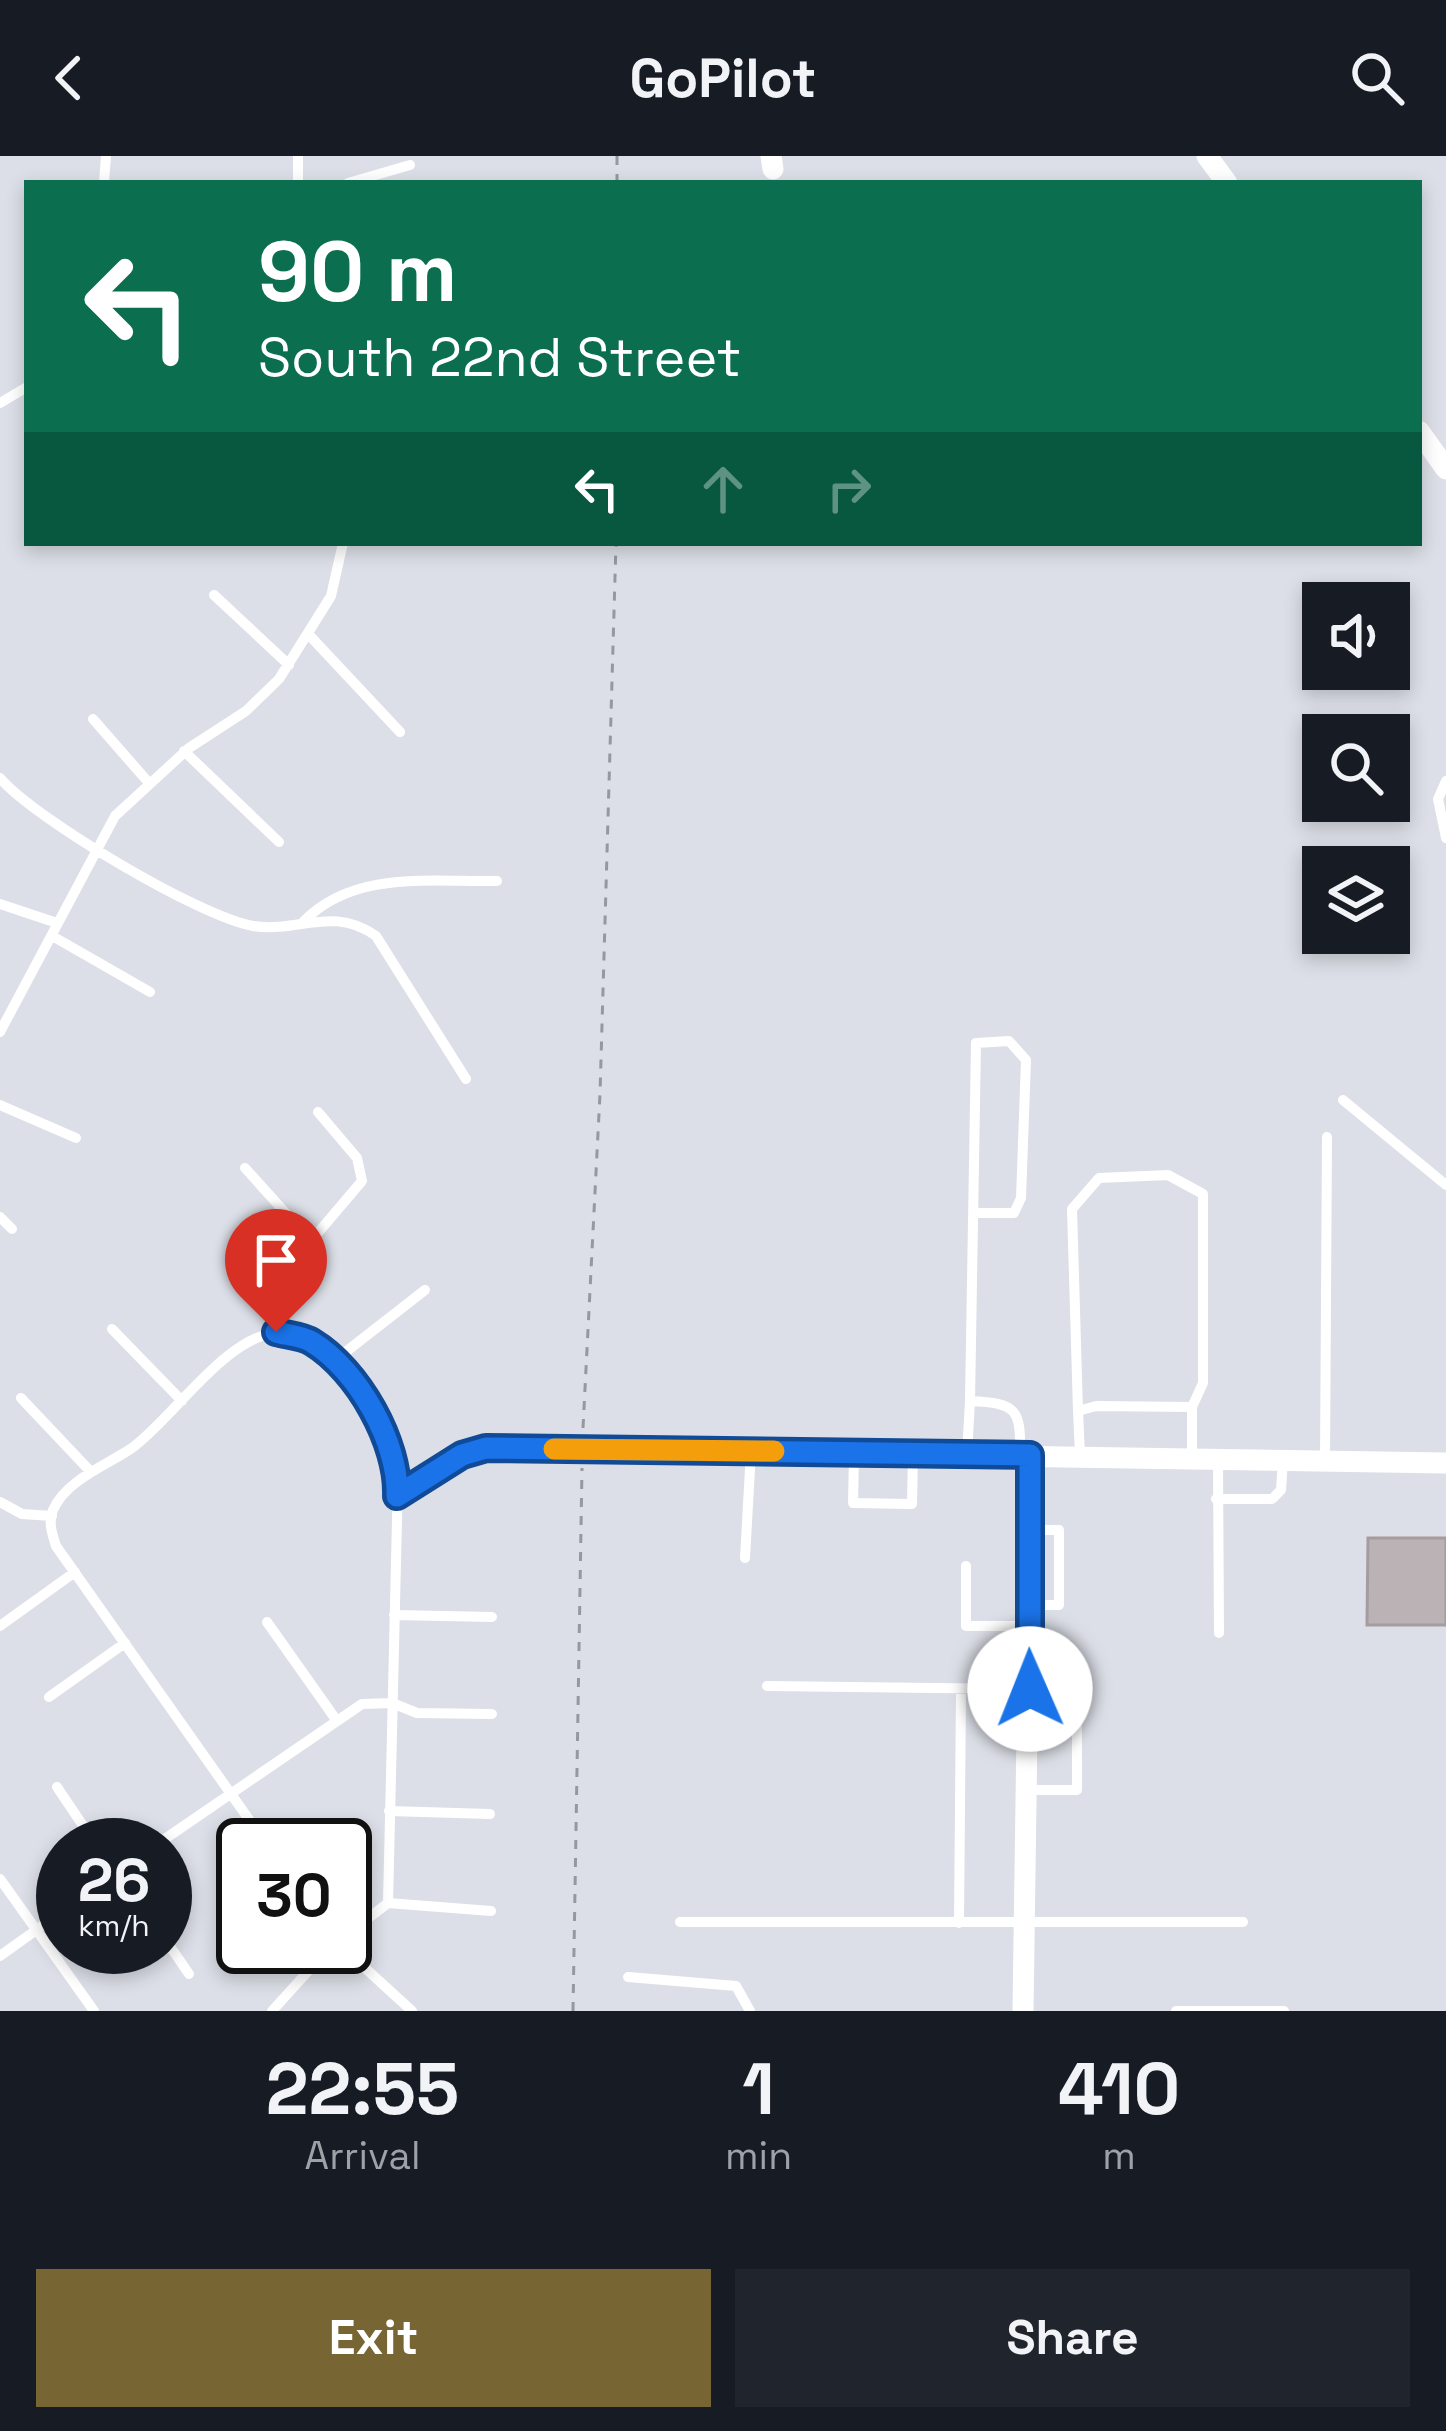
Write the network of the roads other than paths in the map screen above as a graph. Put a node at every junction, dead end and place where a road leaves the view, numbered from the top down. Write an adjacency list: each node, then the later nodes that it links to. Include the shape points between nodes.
1 (1207, 156): 4 (street)
2 (410, 165): 3 (lane)
3 (358, 180)
4 (1226, 180)
5 (1422, 435): 6 (street)
6 (1446, 469)
7 (342, 546): 9 (lane, via 331,596)
8 (214, 595): 10 (lane)
9 (310, 636): 10 (lane); 12 (lane)
10 (289, 665): 13 (lane, via 246,711)
11 (93, 719): 16 (lane)
12 (400, 731)
13 (184, 752): 16 (lane); 18 (lane)
14 (0, 778): 19 (lane)
15 (1446, 781): 17 (lane, via 1438,799)
16 (148, 783): 19 (lane, via 115,816)
17 (1446, 838)
18 (279, 842)
19 (98, 848): 22 (lane, via 226,920 259,927); 23 (lane)
20 (497, 881): 22 (lane, via 378,883 321,904)
21 (0, 904): 23 (lane)
22 (304, 921): 27 (lane, via 333,917 376,936)
23 (57, 923): 24 (lane)
24 (54, 937): 25 (lane); 26 (lane)
25 (150, 992)
26 (1, 1026)
27 (466, 1079)
28 (1343, 1100): 34 (lane)
29 (0, 1105): 32 (lane)
30 (318, 1112): 38 (lane, via 357,1158 362,1180)
31 (1328, 1137): 57 (lane)
32 (76, 1138)
33 (245, 1168): 38 (lane)
34 (1446, 1185)
35 (974, 1213): 35 (lane, via 976,1043 1010,1042 1026,1060 1021,1198 1014,1213); 45 (lane)
36 (0, 1217): 37 (lane)
37 (12, 1229)
38 (311, 1241): 41 (lane, via 280,1294)
39 (425, 1291): 42 (lane)
40 (112, 1329): 44 (lane)
41 (276, 1332): 42 (lane, via 311,1340); 44 (lane, via 242,1347)
42 (334, 1361): 60 (lane, via 379,1420)
43 (21, 1398): 59 (lane)
44 (182, 1401): 59 (lane, via 134,1447)
45 (970, 1401): 51 (lane); 52 (lane, via 1013,1410)
46 (1192, 1407): 47 (lane); 47 (lane, via 1203,1383 1203,1194 1168,1174 1120,1173 1087,1186 1072,1209); 54 (lane)
47 (1078, 1411): 53 (lane)
48 (751, 1451): 49 (street); 60 (street, via 486,1448); 64 (lane)
49 (854, 1451): 50 (street); 50 (lane, via 853,1503 912,1504)
50 (913, 1453): 51 (street)
51 (967, 1454): 52 (street)
52 (1025, 1455): 53 (street); 68 (street)
53 (1080, 1455): 54 (street)
54 (1192, 1457): 55 (street)
55 (1218, 1457): 56 (street); 61 (lane)
56 (1283, 1460): 57 (street); 61 (lane, via 1281,1490 1272,1499)
57 (1325, 1461): 58 (street)
58 (1446, 1463)
59 (91, 1472): 63 (lane)
60 (397, 1496): 67 (lane)
61 (1216, 1499): 72 (lane)
62 (0, 1502): 63 (lane)
63 (52, 1516): 66 (lane, via 56,1546)
64 (745, 1558)
65 (966, 1566): 68 (lane, via 966,1626)
66 (75, 1572): 71 (lane); 73 (lane)
67 (394, 1615): 69 (lane); 78 (lane)
68 (1030, 1615): 76 (street)
69 (492, 1616)
70 (268, 1622): 81 (lane)
71 (0, 1625)
72 (1219, 1633)
73 (125, 1643): 77 (lane); 84 (lane)
74 (767, 1686): 75 (lane)
75 (962, 1689): 76 (lane); 96 (lane)
76 (1030, 1689): 83 (street)
77 (49, 1696)
78 (392, 1703): 80 (lane, via 417,1713); 81 (lane, via 362,1704); 85 (lane)
79 (1077, 1711): 83 (lane, via 1077,1790)
80 (492, 1714)
81 (338, 1721): 84 (lane)
82 (57, 1787): 87 (lane)
83 (1028, 1790): 97 (street)
84 (230, 1792): 88 (lane); 89 (lane)
85 (388, 1811): 86 (lane); 91 (lane)
86 (490, 1814)
87 (78, 1818)
88 (248, 1818)
89 (192, 1819)
90 (0, 1879): 98 (lane)
91 (388, 1903): 92 (lane); 93 (lane)
92 (490, 1911)
93 (372, 1915)
94 (680, 1922): 96 (lane)
95 (1243, 1922): 97 (lane)
96 (959, 1923): 97 (lane)
97 (1025, 1923): 109 (street)
98 (36, 1929)
99 (36, 1931): 100 (lane)
100 (0, 1956)
101 (68, 1974): 105 (lane)
102 (306, 1974): 106 (lane)
103 (372, 1974): 107 (lane)
104 (628, 1977): 108 (lane, via 736,1986)
105 (94, 2011)
106 (272, 2011)
107 (412, 2011)
108 (750, 2011)
109 (1023, 2011)
110 (1177, 2011): 111 (lane)
111 (1283, 2011)

